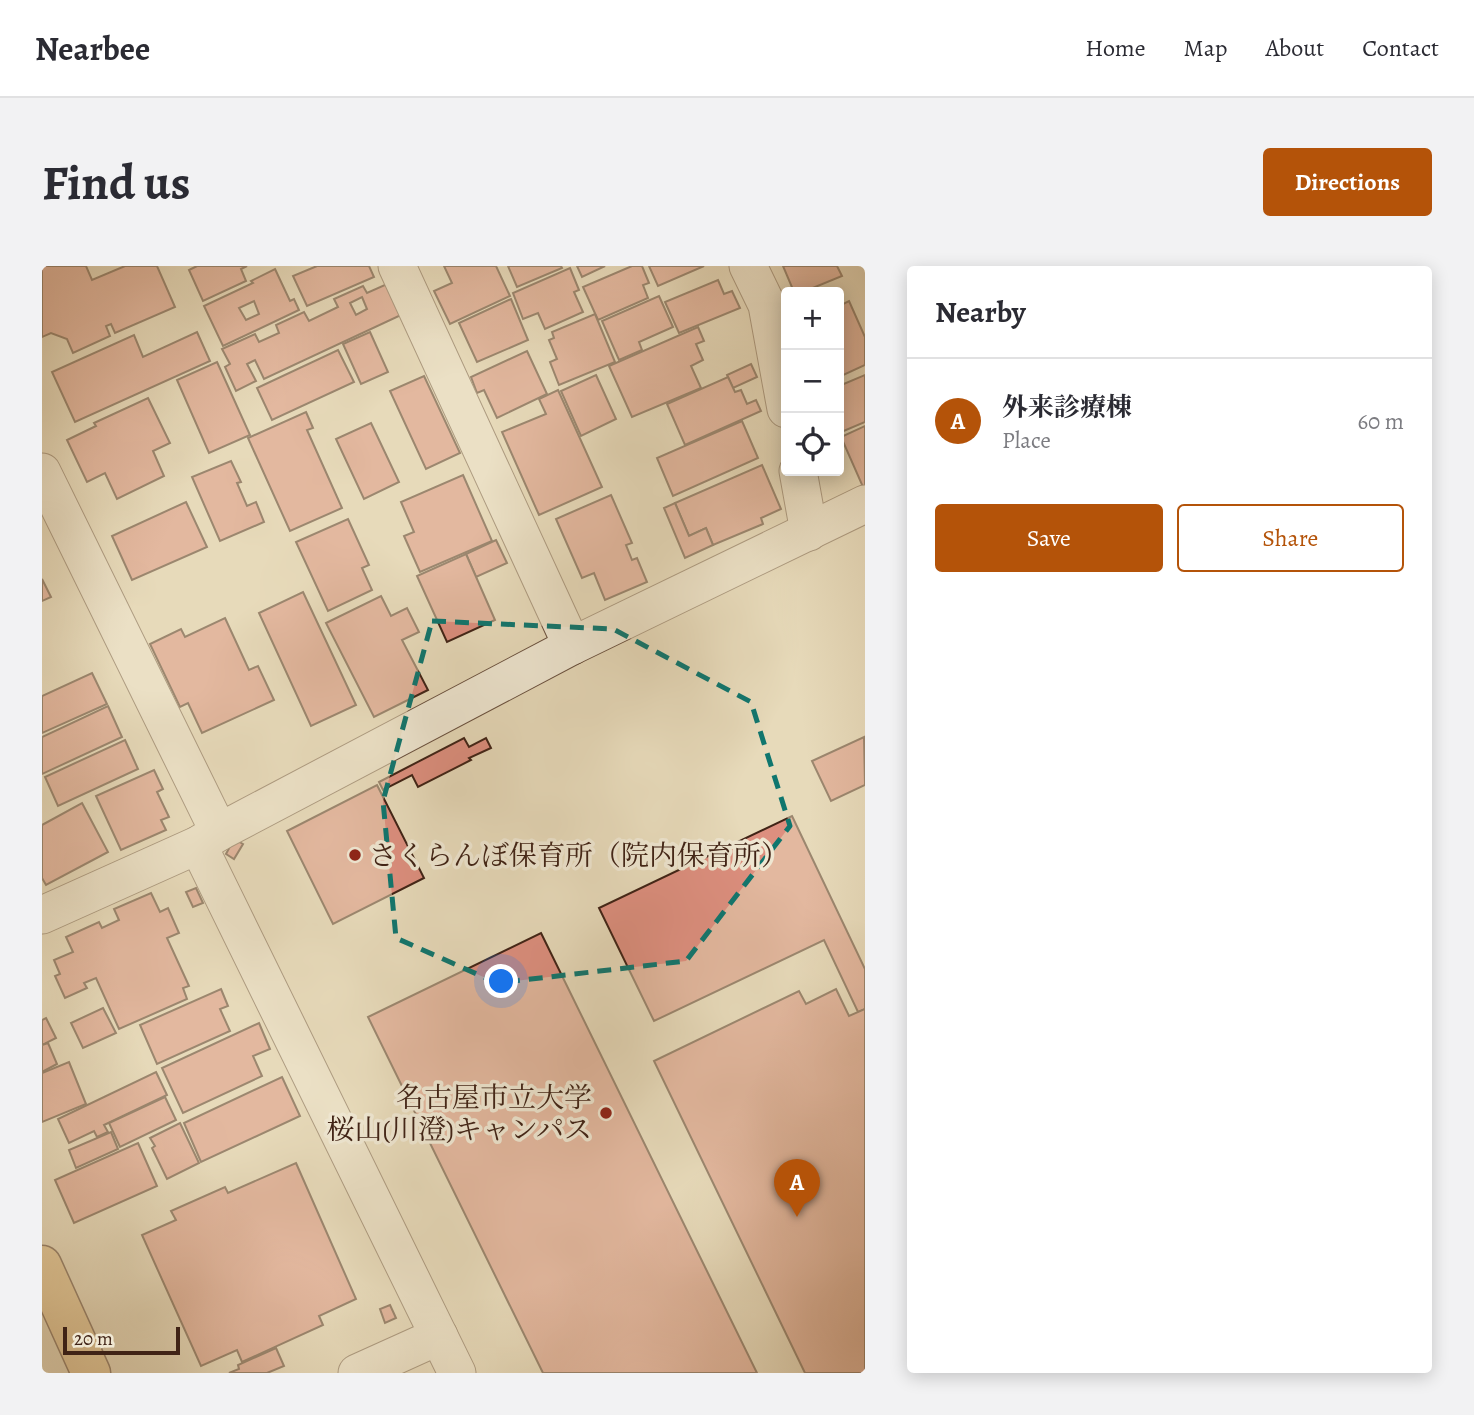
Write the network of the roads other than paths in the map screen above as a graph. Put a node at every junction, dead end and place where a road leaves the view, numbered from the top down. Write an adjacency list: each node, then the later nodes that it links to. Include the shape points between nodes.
1 (397, 266): 8 (street)
2 (748, 266): 3 (street, via 767,305)
3 (781, 382)
4 (42, 472): 9 (street)
5 (799, 476): 7 (street)
6 (865, 504): 7 (street)
7 (809, 532): 8 (street)
8 (572, 646): 9 (street)
9 (208, 838): 10 (street); 12 (street)
10 (42, 915)
11 (42, 1265): 13 (main road)
12 (439, 1336): 14 (street); 15 (street)
13 (91, 1373)
14 (356, 1373)
15 (457, 1373)

